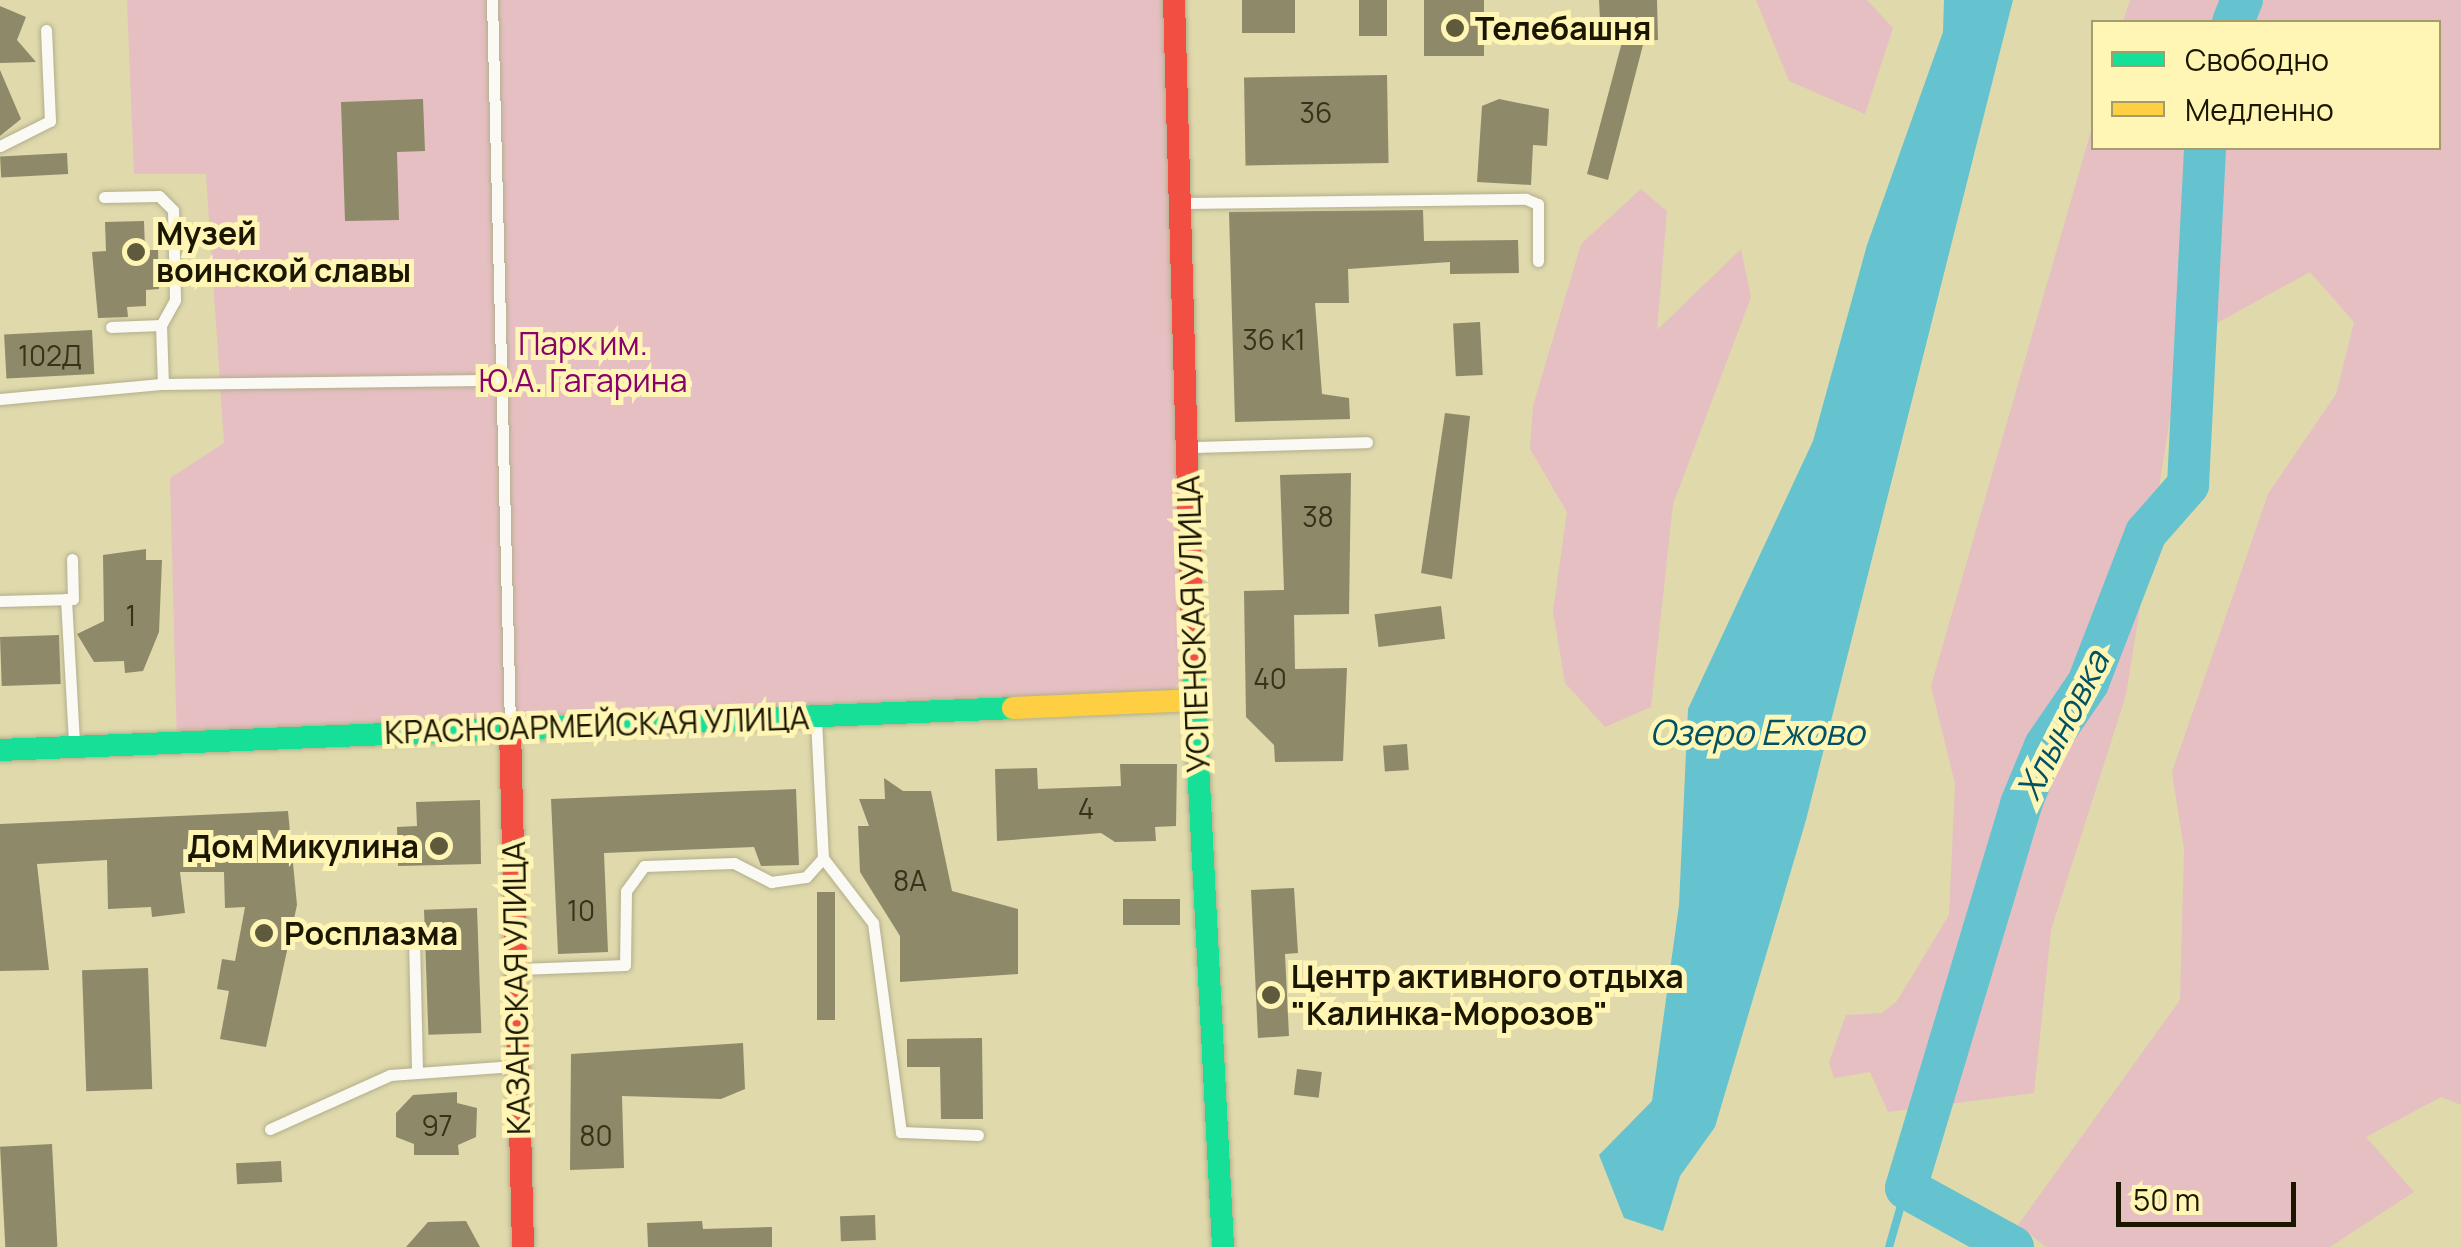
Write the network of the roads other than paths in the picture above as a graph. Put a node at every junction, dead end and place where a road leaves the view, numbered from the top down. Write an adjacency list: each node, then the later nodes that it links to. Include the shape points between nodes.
1 (492, 0): 10 (lane)
2 (1174, 0): 6 (street, УСПЕНСКАЯ УЛИЦА)
3 (46, 30): 4 (lane, via 50,120)
4 (0, 146)
5 (104, 197): 8 (lane, via 159,196 172,210 176,300)
6 (1181, 204): 7 (lane, via 1526,199 1538,204); 14 (street, УСПЕНСКАЯ УЛИЦА)
7 (1538, 261)
8 (160, 325): 9 (lane); 11 (lane)
9 (111, 326)
10 (502, 380): 11 (lane); 20 (lane)
11 (163, 384): 12 (lane)
12 (0, 399)
13 (1367, 442): 14 (lane)
14 (1187, 447): 18 (street, УСПЕНСКАЯ УЛИЦА)
15 (72, 560): 16 (lane)
16 (66, 599): 17 (lane); 21 (lane)
17 (0, 600)
18 (1194, 700): 19 (street, КРАСНОАРМЕЙСКАЯ УЛИЦА); 31 (street, УСПЕНСКАЯ УЛИЦА)
19 (816, 716): 20 (street, КРАСНОАРМЕЙСКАЯ УЛИЦА); 23 (lane)
20 (510, 729): 21 (street, КРАСНОАРМЕЙСКАЯ УЛИЦА); 25 (street, КАЗАНСКАЯ УЛИЦА)
21 (74, 747): 22 (street, КРАСНОАРМЕЙСКАЯ УЛИЦА)
22 (0, 750)
23 (823, 858): 25 (lane, via 806,878 771,882 734,863 644,866 626,891 624,965); 29 (lane, via 874,923 901,1132)
24 (414, 938): 27 (lane)
25 (516, 969): 26 (street, КАЗАНСКАЯ УЛИЦА)
26 (518, 1065): 27 (lane); 30 (street, КАЗАНСКАЯ УЛИЦА)
27 (417, 1073): 28 (lane, via 390,1075)
28 (270, 1128)
29 (978, 1134)
30 (522, 1247)
31 (1223, 1247)

